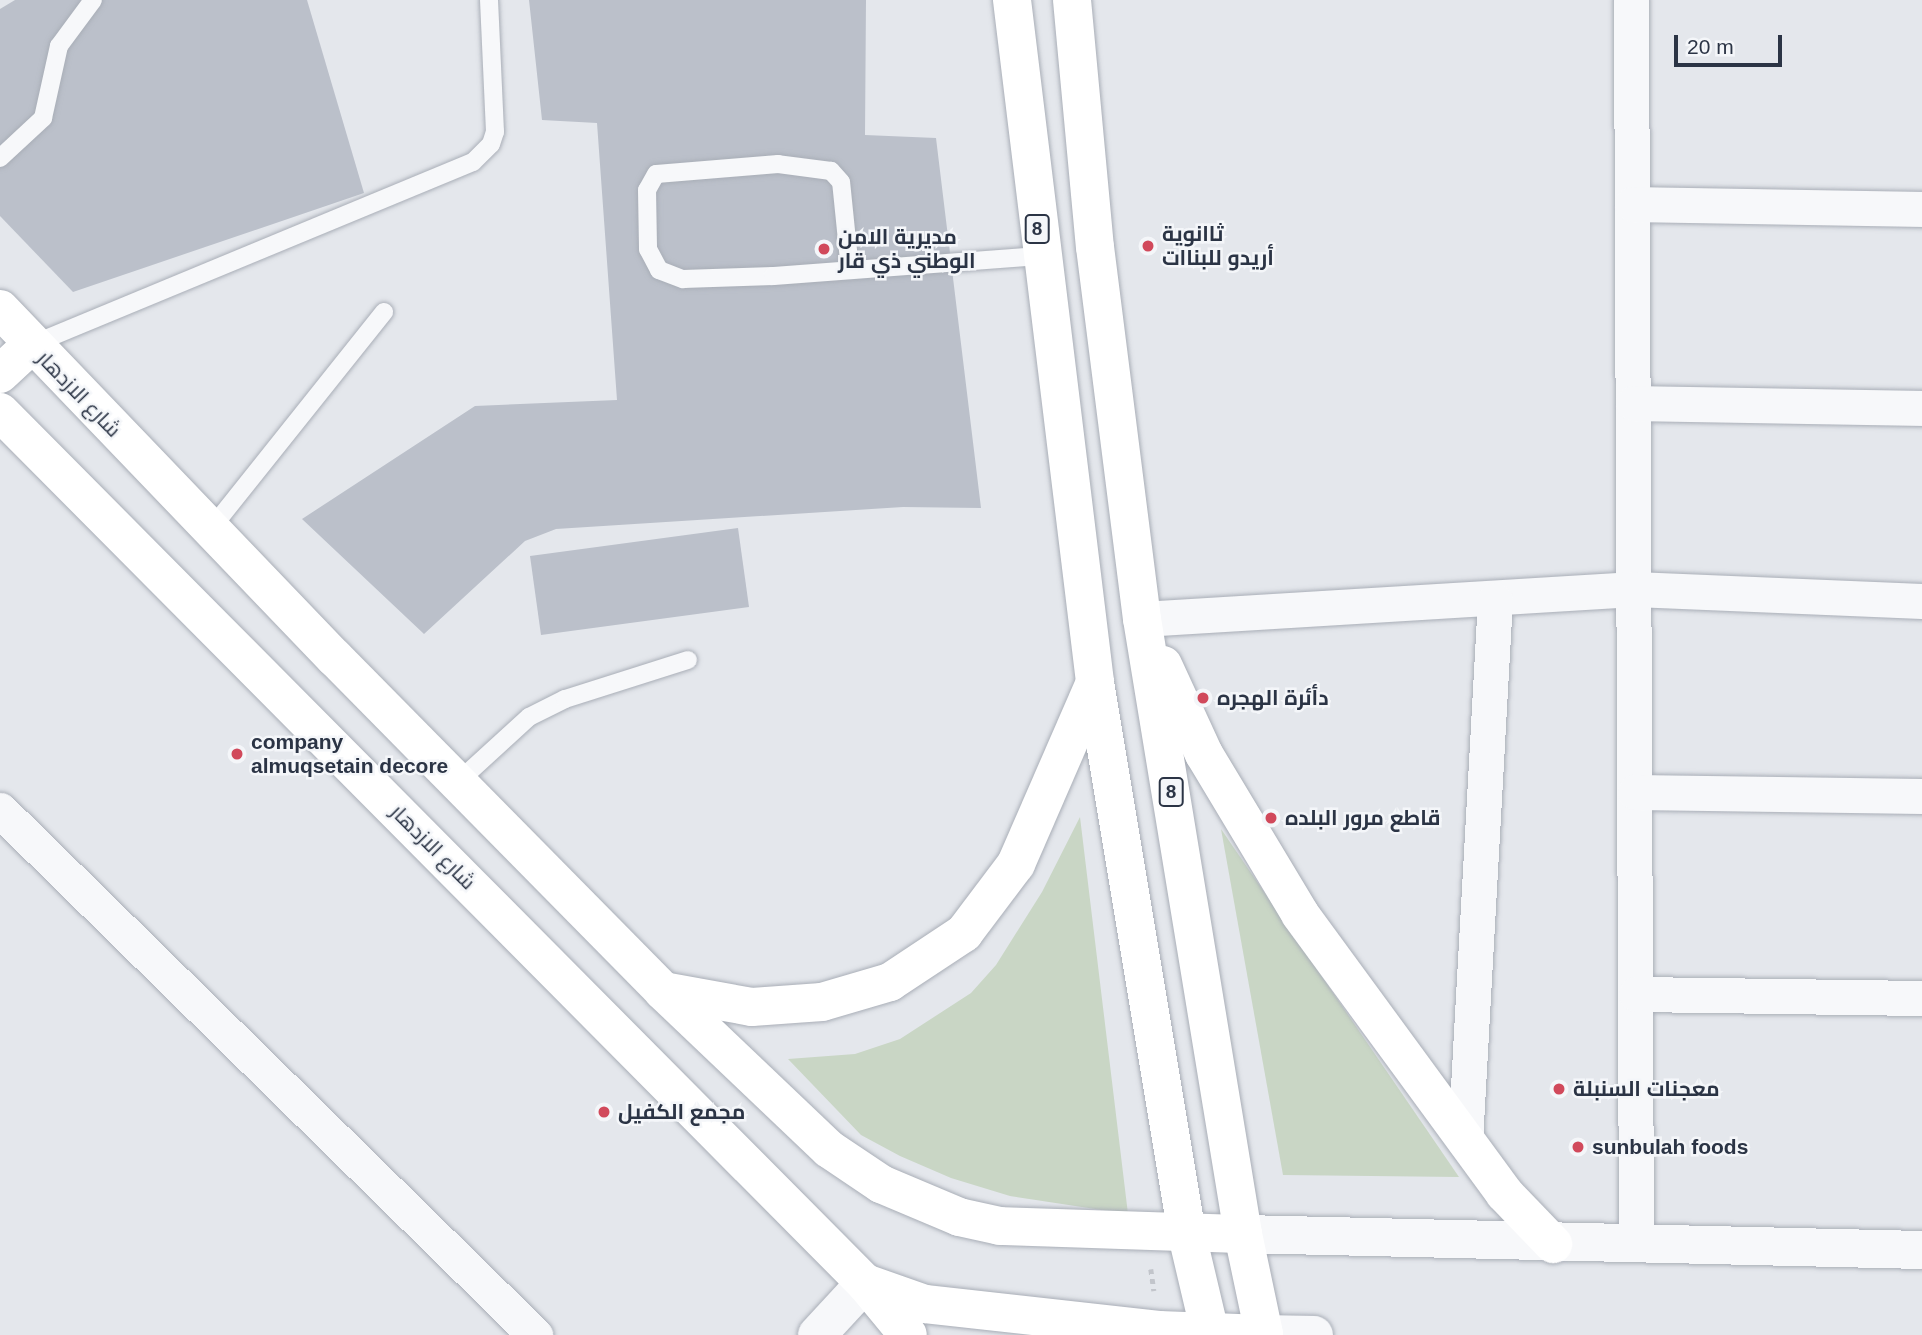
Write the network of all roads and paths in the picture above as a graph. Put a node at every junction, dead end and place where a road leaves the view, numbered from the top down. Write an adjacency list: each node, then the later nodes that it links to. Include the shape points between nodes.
1 (93, 0): 6 (lane, via 59,46 43,118)
2 (489, 0): 13 (lane, via 495,132 491,144 473,162)
3 (1012, 0): 9 (main road, 8)
4 (1072, 0): 22 (main road, 8, via 1095,247)
5 (1631, 0): 7 (street)
6 (0, 158)
7 (1632, 204): 8 (street); 15 (street)
8 (1922, 209)
9 (1040, 256): 10 (lane); 24 (main road, 8)
10 (850, 270): 10 (lane, via 682,279 659,270 648,249 647,190 656,174 778,164 831,171 841,182)
11 (0, 309): 13 (main road, شارع الازدهار)
12 (384, 312): 18 (lane)
13 (31, 345): 14 (main road); 18 (main road, شارع الازدهار)
14 (0, 374)
15 (1633, 403): 16 (street); 19 (street)
16 (1922, 408)
17 (0, 412): 39 (main road, شارع الازدهار)
18 (210, 530): 25 (main road, شارع الازدهار)
19 (1634, 589): 20 (street); 21 (street); 26 (street)
20 (1495, 600): 22 (street); 32 (street)
21 (1922, 601)
22 (1142, 619): 32 (main road, via 1204,754 1254,843); 34 (main road, 8)
23 (688, 660): 25 (lane, via 565,699 529,717)
24 (1095, 682): 29 (main road, via 1016,864 964,933 890,982 822,1002 752,1007); 35 (main road, 8)
25 (460, 780): 29 (main road, شارع الازدهار)
26 (1635, 792): 27 (street); 30 (street)
27 (1922, 796)
28 (0, 810): 43 (street)
29 (663, 991): 33 (main road, شارع الازدهار, via 829,1149 881,1184 958,1217 1000,1226)
30 (1636, 994): 31 (street); 36 (street)
31 (1922, 998)
32 (1465, 1142): 37 (main road, via 1504,1194)
33 (1146, 1233): 35 (main road, شارع الازدهار); 40 (path)
34 (1243, 1234): 35 (main road, شارع الازدهار); 37 (street); 42 (main road, 8)
35 (1187, 1235): 41 (main road, 8)
36 (1636, 1243): 37 (street); 38 (street)
37 (1553, 1244)
38 (1922, 1250)
39 (865, 1283): 40 (main road, via 925,1304); 44 (street); 45 (main road, شارع الازدهار)
40 (1159, 1330): 41 (main road)
41 (1210, 1332): 42 (main road)
42 (1264, 1334): 46 (street)
43 (535, 1335)
44 (817, 1335)
45 (908, 1335)
46 (1314, 1335)

